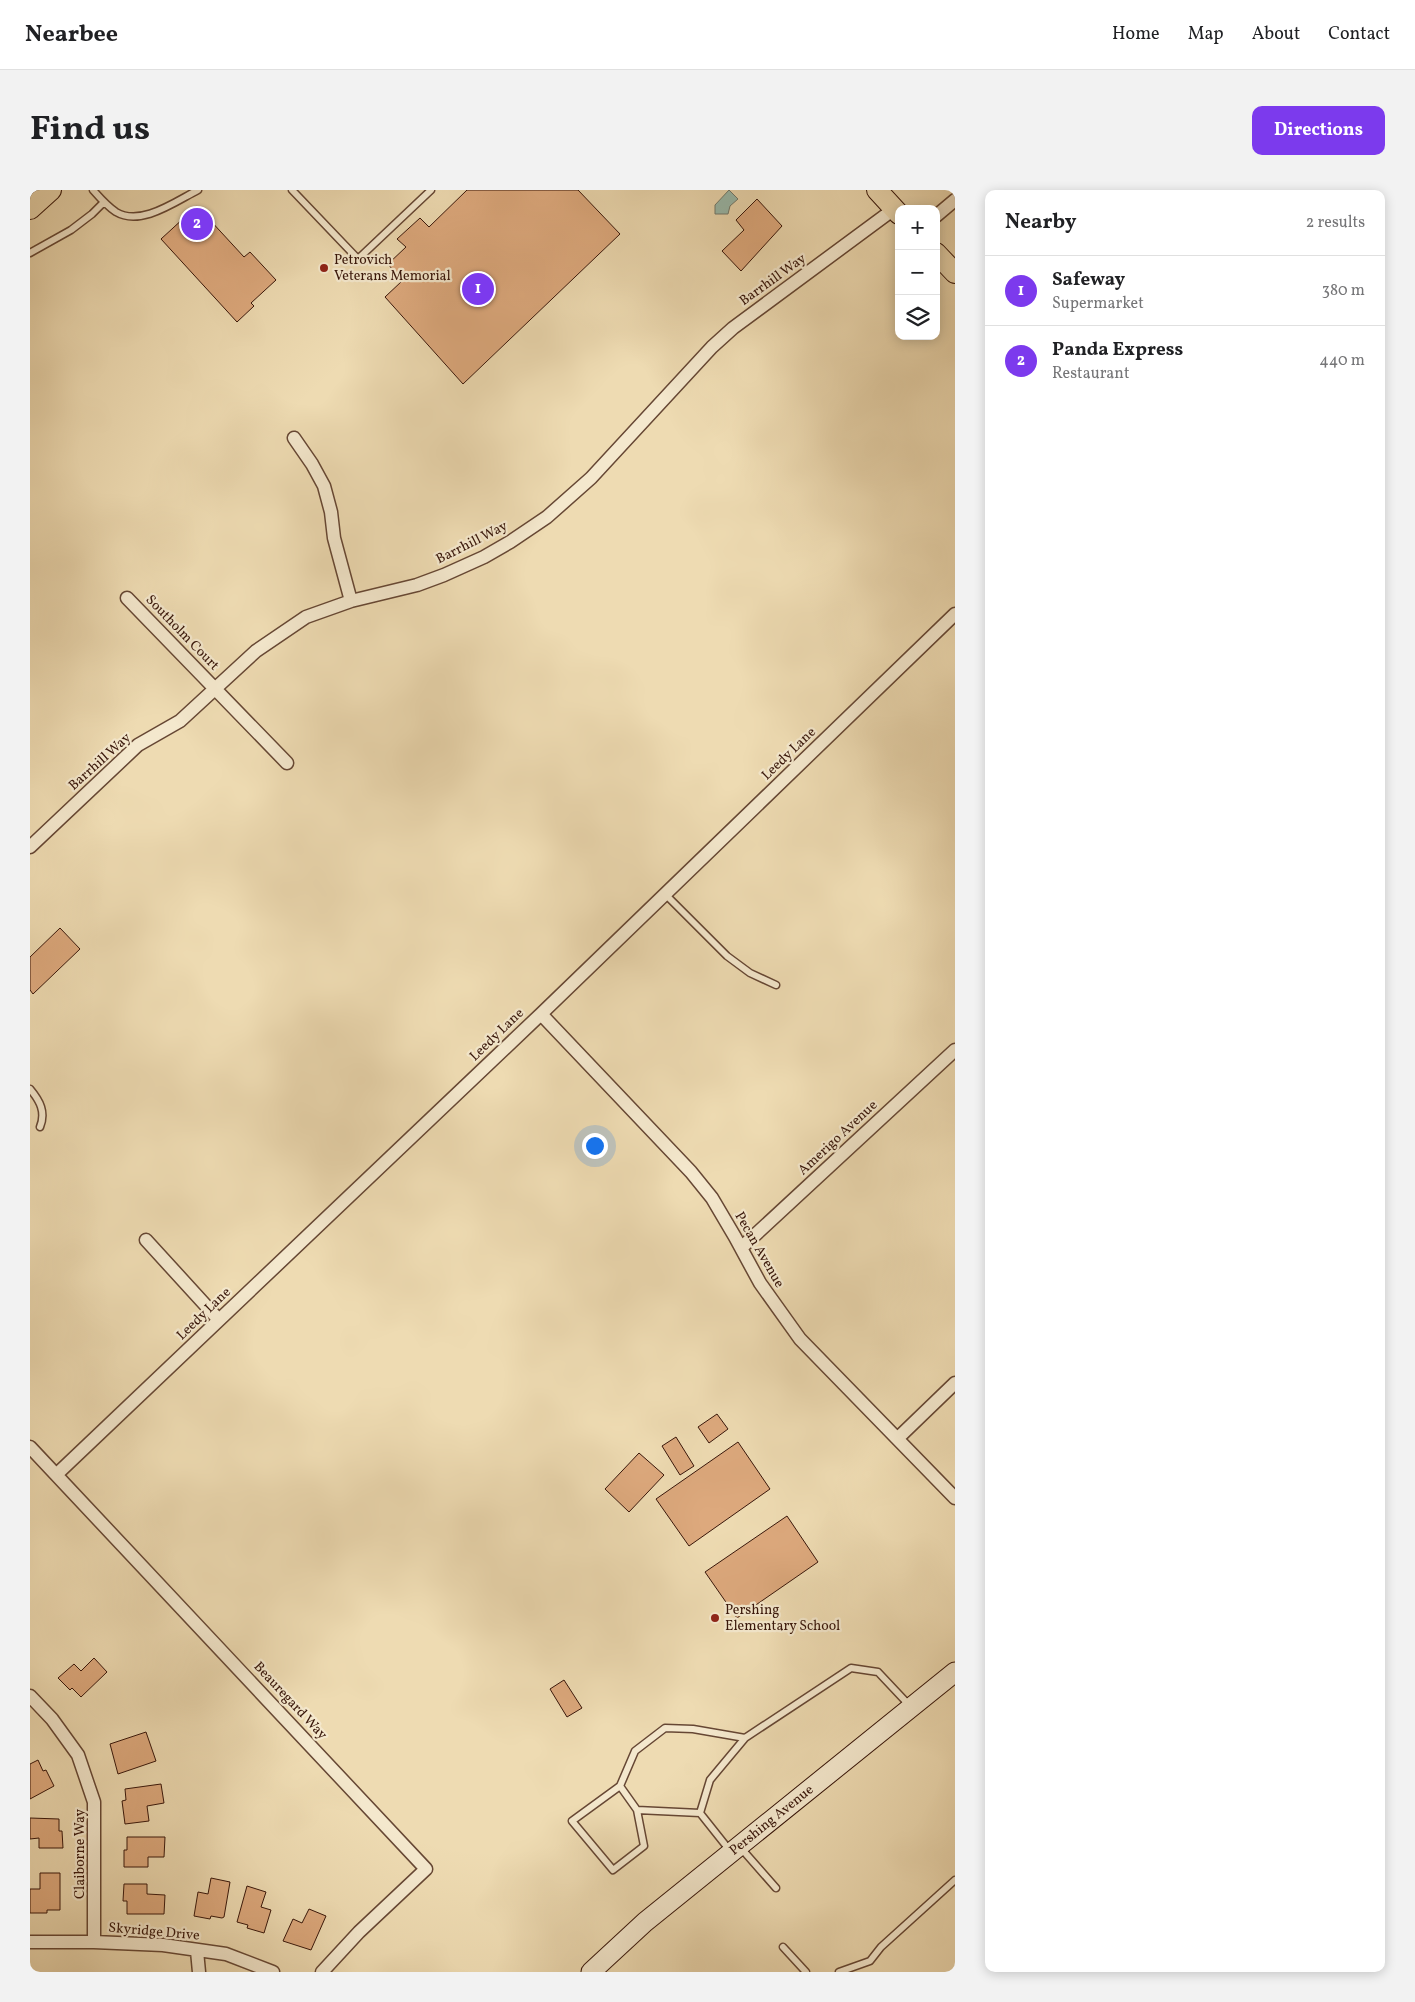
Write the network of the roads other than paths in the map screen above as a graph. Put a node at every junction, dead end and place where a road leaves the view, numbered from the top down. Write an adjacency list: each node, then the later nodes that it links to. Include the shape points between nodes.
1 (50, 190): 9 (main road)
2 (93, 190): 8 (lane)
3 (198, 190): 8 (lane, via 152,213 134,217 118,213)
4 (292, 190): 5 (lane, via 358,259)
5 (431, 190)
6 (877, 190): 10 (main road)
7 (955, 200): 12 (street)
8 (104, 202): 13 (lane, via 71,230)
9 (30, 210)
10 (895, 210)
11 (895, 212): 18 (street, Barrhill Way, via 733,328 591,478 546,517 484,557 444,575)
12 (940, 213)
13 (31, 251)
14 (940, 257): 15 (main road)
15 (955, 273)
16 (294, 438): 18 (street, via 324,486)
17 (127, 598): 20 (street, Southolm Court)
18 (351, 601): 20 (street, Barrhill Way, via 306,617 290,627 256,651)
19 (955, 614): 23 (street, Leedy Lane)
20 (215, 689): 21 (street, Southolm Court); 22 (street, Barrhill Way, via 180,721 138,746)
21 (287, 763)
22 (30, 847)
23 (665, 894): 24 (lane, via 727,956 750,973); 25 (street, Leedy Lane)
24 (776, 985)
25 (541, 1014): 30 (street, Pecan Avenue, via 691,1172 712,1198); 31 (street, Leedy Lane)
26 (955, 1050): 30 (street, Amerigo Avenue)
27 (30, 1089): 28 (lane, via 40,1102 43,1113)
28 (40, 1127)
29 (146, 1240): 31 (street)
30 (741, 1248): 33 (street, Pecan Avenue, via 760,1283 795,1332)
31 (220, 1320): 35 (street, Leedy Lane)
32 (955, 1383): 33 (street)
33 (898, 1438): 36 (street, Pecan Avenue)
34 (30, 1447): 35 (street, Beauregard Way)
35 (57, 1474): 53 (street, Beauregard Way, via 426,1869 358,1932)
36 (955, 1498)
37 (955, 1672): 39 (street, Pershing Avenue)
38 (30, 1696): 48 (street, Claiborne Way, via 52,1719 78,1755 94,1802)
39 (911, 1707): 40 (lane, via 878,1672 851,1668); 44 (street, Pershing Avenue)
40 (745, 1738): 41 (lane, via 665,1728 635,1751); 43 (lane, via 710,1780)
41 (620, 1786): 42 (lane); 42 (lane, via 572,1821 613,1870 644,1846)
42 (637, 1810): 43 (lane)
43 (700, 1813): 44 (lane)
44 (735, 1849): 46 (lane); 54 (street, Pershing Avenue, via 645,1922)
45 (955, 1880): 56 (lane, via 881,1947 870,1961)
46 (776, 1888)
47 (30, 1942): 48 (street, Skyridge Drive)
48 (94, 1942): 50 (street, Skyridge Drive)
49 (783, 1947): 55 (lane)
50 (197, 1951): 51 (street); 52 (street, Skyridge Drive, via 226,1954)
51 (199, 1972)
52 (273, 1972)
53 (322, 1972)
54 (591, 1972)
55 (806, 1972)
56 (839, 1972)

